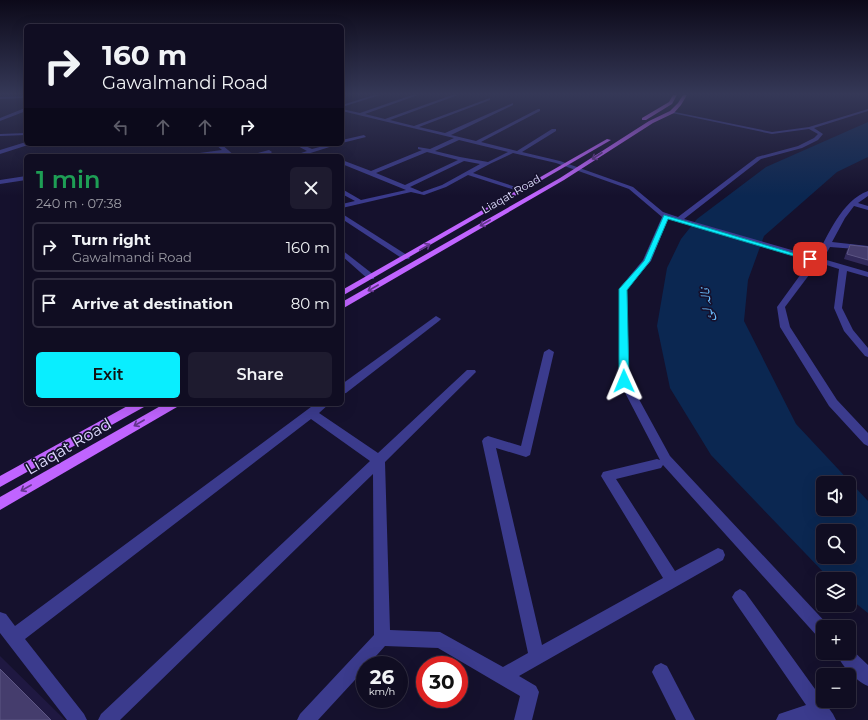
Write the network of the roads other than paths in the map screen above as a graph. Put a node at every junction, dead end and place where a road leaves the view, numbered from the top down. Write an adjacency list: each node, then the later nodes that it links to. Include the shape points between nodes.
1 (421, 129): 11 (street)
2 (460, 129): 11 (street)
3 (503, 129): 16 (street)
4 (628, 129): 35 (main road, Liaqat Road)
5 (642, 129): 36 (main road, Liaqat Road, one-way to 36)
6 (751, 129): 7 (street, via 772,133)
7 (805, 129)
8 (811, 129): 51 (street, via 821,134 816,139 800,147 759,158)
9 (554, 130): 27 (street)
10 (24, 134): 12 (street)
11 (446, 135): 14 (street)
12 (0, 136)
13 (364, 136): 15 (street)
14 (459, 138): 16 (street); 22 (street)
15 (344, 141)
16 (477, 142): 27 (street)
17 (24, 145): 25 (street)
18 (221, 146): 23 (street)
19 (301, 146): 24 (street)
20 (329, 146): 24 (street)
21 (420, 148): 22 (street)
22 (428, 150): 32 (street); 37 (street)
23 (226, 151): 28 (street); 29 (street)
24 (312, 151): 31 (street)
25 (0, 152)
26 (270, 152): 30 (street)
27 (516, 152): 34 (street); 35 (street)
28 (198, 154)
29 (230, 154)
30 (260, 154)
31 (302, 154)
32 (463, 160): 34 (street); 41 (street)
33 (344, 163): 37 (street)
34 (486, 163): 38 (street)
35 (568, 165): 36 (street); 43 (main road, Liaqat Road)
36 (577, 169): 49 (street, via 631,188 657,212); 61 (main road, Liaqat Road, one-way to 61)
37 (372, 173): 41 (street)
38 (468, 173): 41 (street, via 422,194); 43 (street)
39 (24, 178): 40 (street)
40 (0, 182)
41 (409, 188): 45 (street)
42 (344, 191): 45 (street)
43 (522, 191): 55 (main road, Liaqat Road, one-way to 43)
44 (868, 192): 46 (street)
45 (361, 202): 47 (street)
46 (853, 204): 48 (street); 52 (street)
47 (344, 206)
48 (868, 208)
49 (666, 216): 51 (street); 80 (street, via 647,261 623,289 624,381 666,460)
50 (344, 217): 55 (street)
51 (679, 220): 56 (street)
52 (826, 244): 53 (street); 56 (street)
53 (868, 248)
54 (344, 254): 59 (street)
55 (406, 257): 59 (main road, Liaqat Road)
56 (818, 261): 57 (street); 71 (street, via 781,307 785,327 834,403)
57 (842, 268): 58 (street); 64 (street, via 838,308 849,331)
58 (868, 275)
59 (371, 277): 60 (main road, Liaqat Road)
60 (344, 292)
61 (344, 305)
62 (436, 319): 66 (street)
63 (549, 352): 83 (street, via 526,452 488,441)
64 (868, 354)
65 (471, 372): 72 (street)
66 (344, 388)
67 (136, 406): 74 (main road, Liaqat Road)
68 (170, 406): 75 (main road, Liaqat Road, one-way to 75)
69 (320, 406): 70 (street)
70 (311, 413): 72 (street); 81 (street)
71 (868, 440)
72 (379, 460): 82 (street); 90 (street)
73 (657, 464): 77 (street, via 607,476)
74 (0, 482)
75 (0, 504)
76 (718, 555): 77 (street)
77 (673, 581): 83 (street)
78 (740, 597): 88 (street)
79 (0, 620): 81 (street)
80 (816, 622)
81 (14, 637): 89 (street)
82 (382, 638): 86 (street, via 440,640); 91 (street)
83 (537, 657): 86 (street)
84 (851, 660): 87 (street)
85 (661, 672): 93 (street)
86 (502, 676): 92 (street, via 530,692)
87 (868, 677)
88 (824, 715): 94 (street)
89 (78, 720)
90 (107, 720)
91 (306, 720)
92 (523, 720)
93 (686, 720)
94 (786, 720)

